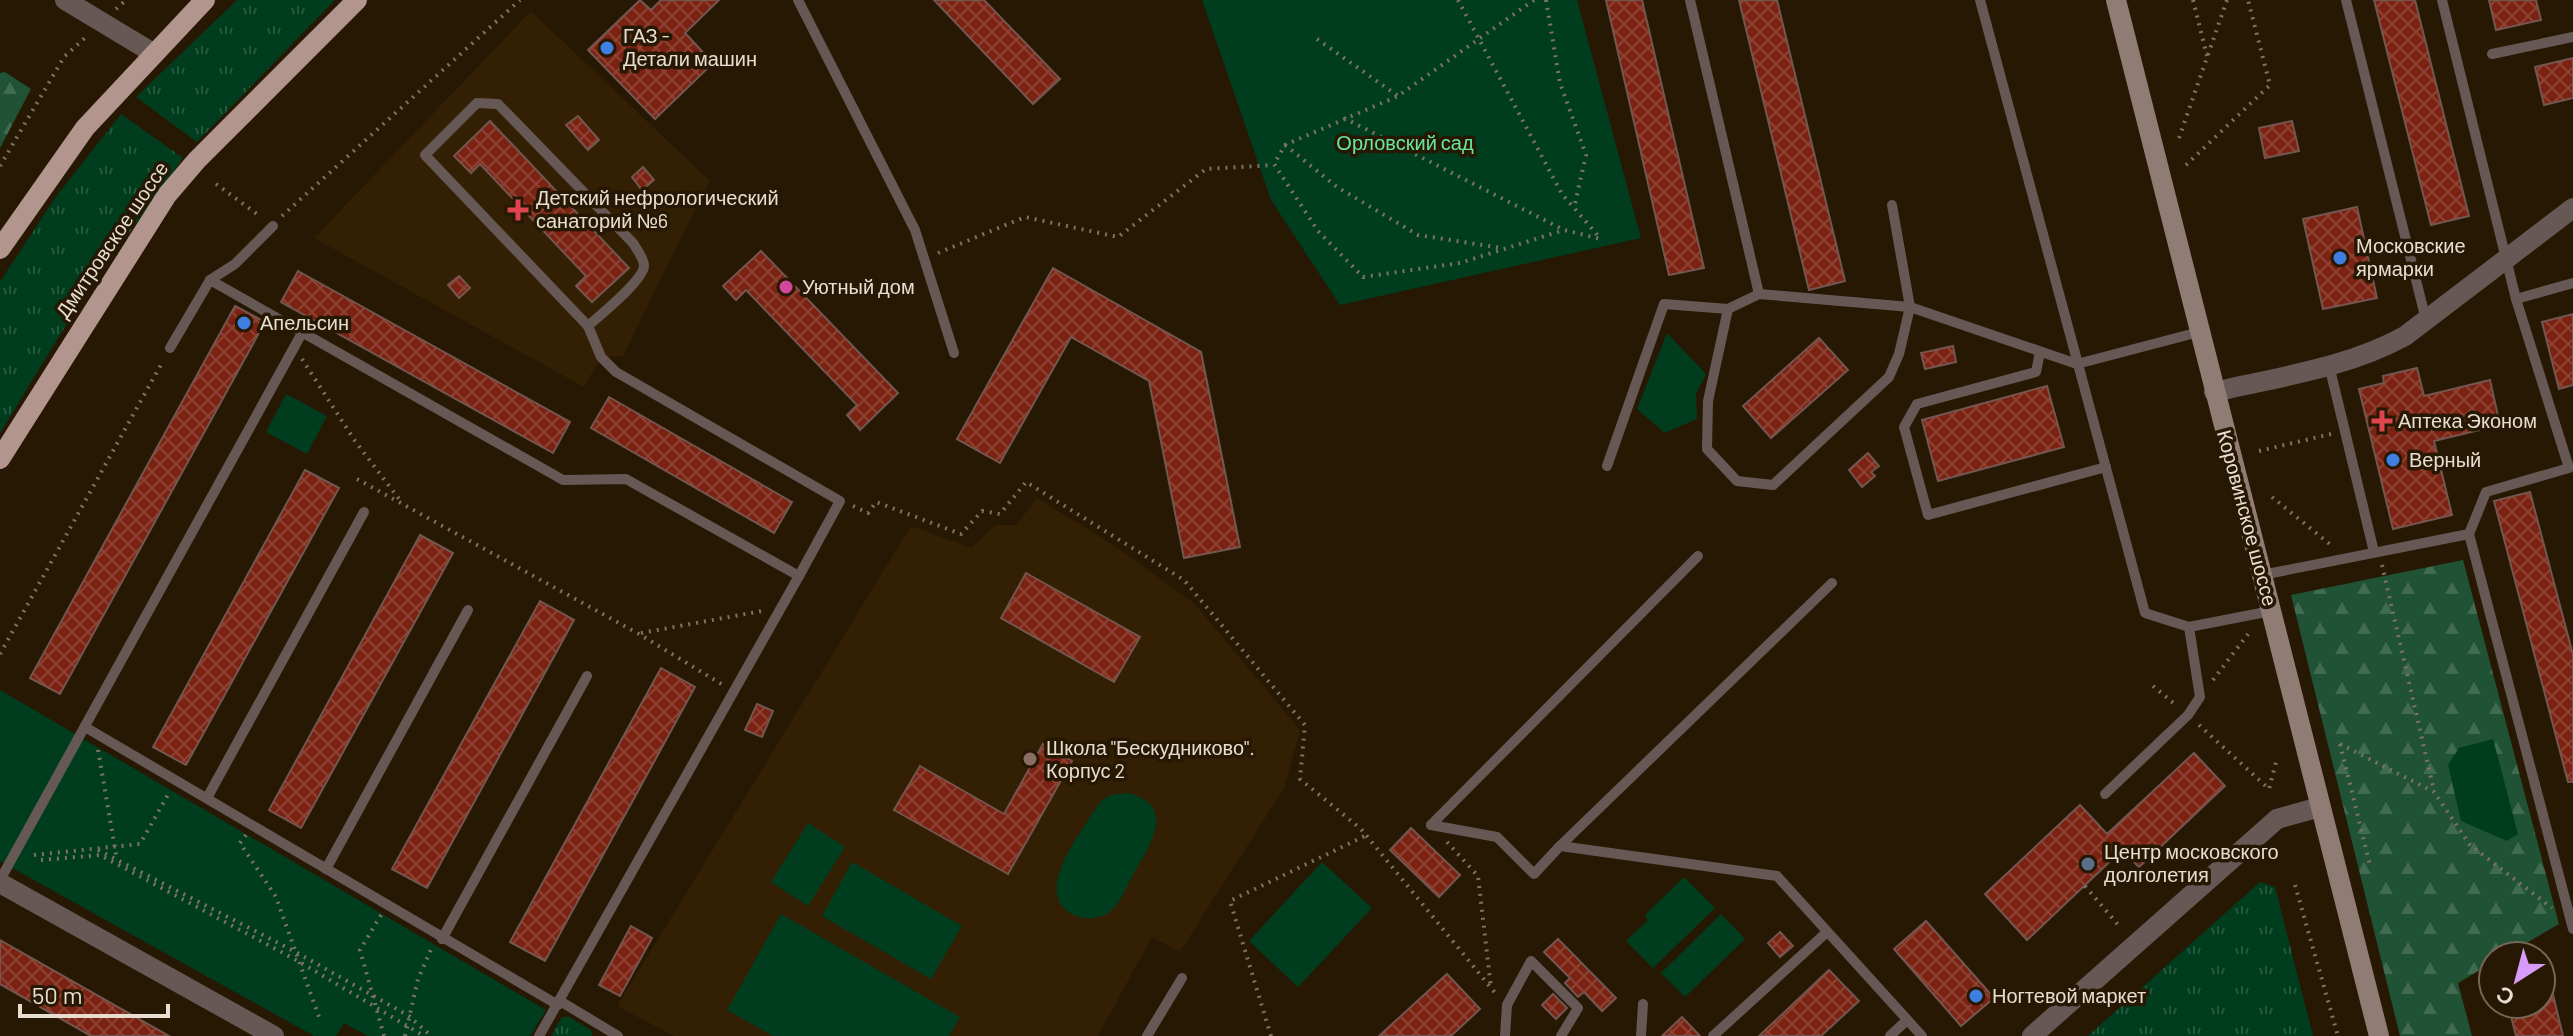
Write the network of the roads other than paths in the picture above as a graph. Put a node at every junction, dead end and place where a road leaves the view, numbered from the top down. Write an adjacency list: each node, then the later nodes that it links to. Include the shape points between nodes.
1 (65, 0): 11 (street)
2 (205, 0): 11 (main road)
3 (357, 0): 35 (main road, Дмитровское шоссе, via 167,195)
4 (798, 0): 30 (lane, via 900,199 925,258)
5 (1690, 0): 20 (lane)
6 (1980, 0): 31 (lane)
7 (2116, 0): 26 (main road, Коровинское шоссе)
8 (2346, 0): 24 (lane)
9 (2442, 0): 17 (lane)
10 (2573, 37): 12 (lane)
11 (153, 53): 16 (main road, via 85,128)
12 (2492, 54)
13 (1892, 205): 22 (lane)
14 (2573, 208): 17 (street)
15 (273, 226): 18 (lane, via 235,264)
16 (0, 249)
17 (2506, 259): 21 (lane); 24 (street)
18 (210, 280): 27 (lane); 28 (lane)
19 (2573, 283): 21 (lane)
20 (1759, 294): 22 (lane); 23 (lane)
21 (2516, 299): 34 (lane)
22 (1910, 307): 23 (lane, via 1889,377 1773,485 1737,481 1707,449 1708,401); 29 (lane)
23 (1728, 309): 36 (lane, via 1664,304)
24 (2426, 320): 32 (street, via 2385,347)
25 (588, 326): 25 (lane, via 643,272 644,262 633,243 498,104 477,103 425,155); 43 (lane, via 601,357 616,372 840,501)
26 (2199, 332): 31 (lane); 33 (main road, Коровинское шоссе)
27 (302, 333): 43 (lane, via 563,480 626,479); 49 (lane)
28 (170, 348)
29 (2040, 352): 31 (lane); 37 (lane, via 2036,372 1917,404 1904,427 1928,515)
30 (954, 353)
31 (2077, 364): 37 (lane)
32 (2329, 365): 33 (street); 40 (lane)
33 (2214, 392): 42 (main road, Коровинское шоссе)
34 (2568, 445): 39 (lane, via 2569,468 2486,492)
35 (0, 459)
36 (1607, 466)
37 (2106, 467): 47 (lane, via 2145,613)
38 (364, 512): 51 (lane)
39 (2469, 534): 40 (lane); 56 (lane)
40 (2376, 552): 42 (lane)
41 (1698, 556): 53 (lane, via 1431,825 1497,837 1534,874)
42 (2262, 575): 46 (main road, Коровинское шоссе)
43 (799, 576): 60 (lane)
44 (1832, 583): 53 (lane)
45 (468, 610): 54 (lane)
46 (2271, 611): 47 (lane); 52 (main road, Коровинское шоссе)
47 (2189, 627): 50 (lane, via 2200,697 2188,715)
48 (587, 676): 58 (lane)
49 (90, 730): 51 (lane); 55 (lane)
50 (2105, 794)
51 (207, 798): 54 (lane)
52 (2320, 807): 73 (street, via 2277,819); 74 (main road, Коровинское шоссе)
53 (1560, 846): 57 (lane, via 1777,876)
54 (326, 869): 58 (lane)
55 (0, 881): 63 (street)
56 (2572, 926)
57 (1827, 932): 62 (lane); 70 (lane)
58 (440, 937): 60 (lane)
59 (1182, 978): 66 (lane)
60 (559, 1003): 64 (lane); 65 (lane)
61 (1643, 1004): 69 (lane)
62 (1907, 1020): 71 (lane); 72 (lane)
63 (274, 1036)
64 (539, 1036)
65 (618, 1036)
66 (1147, 1036)
67 (1505, 1036): 68 (lane, via 1507,1005 1531,961 1578,1008)
68 (1561, 1036)
69 (1641, 1036)
70 (1713, 1036)
71 (1890, 1036)
72 (1922, 1036)
73 (2032, 1036)
74 (2379, 1036)

